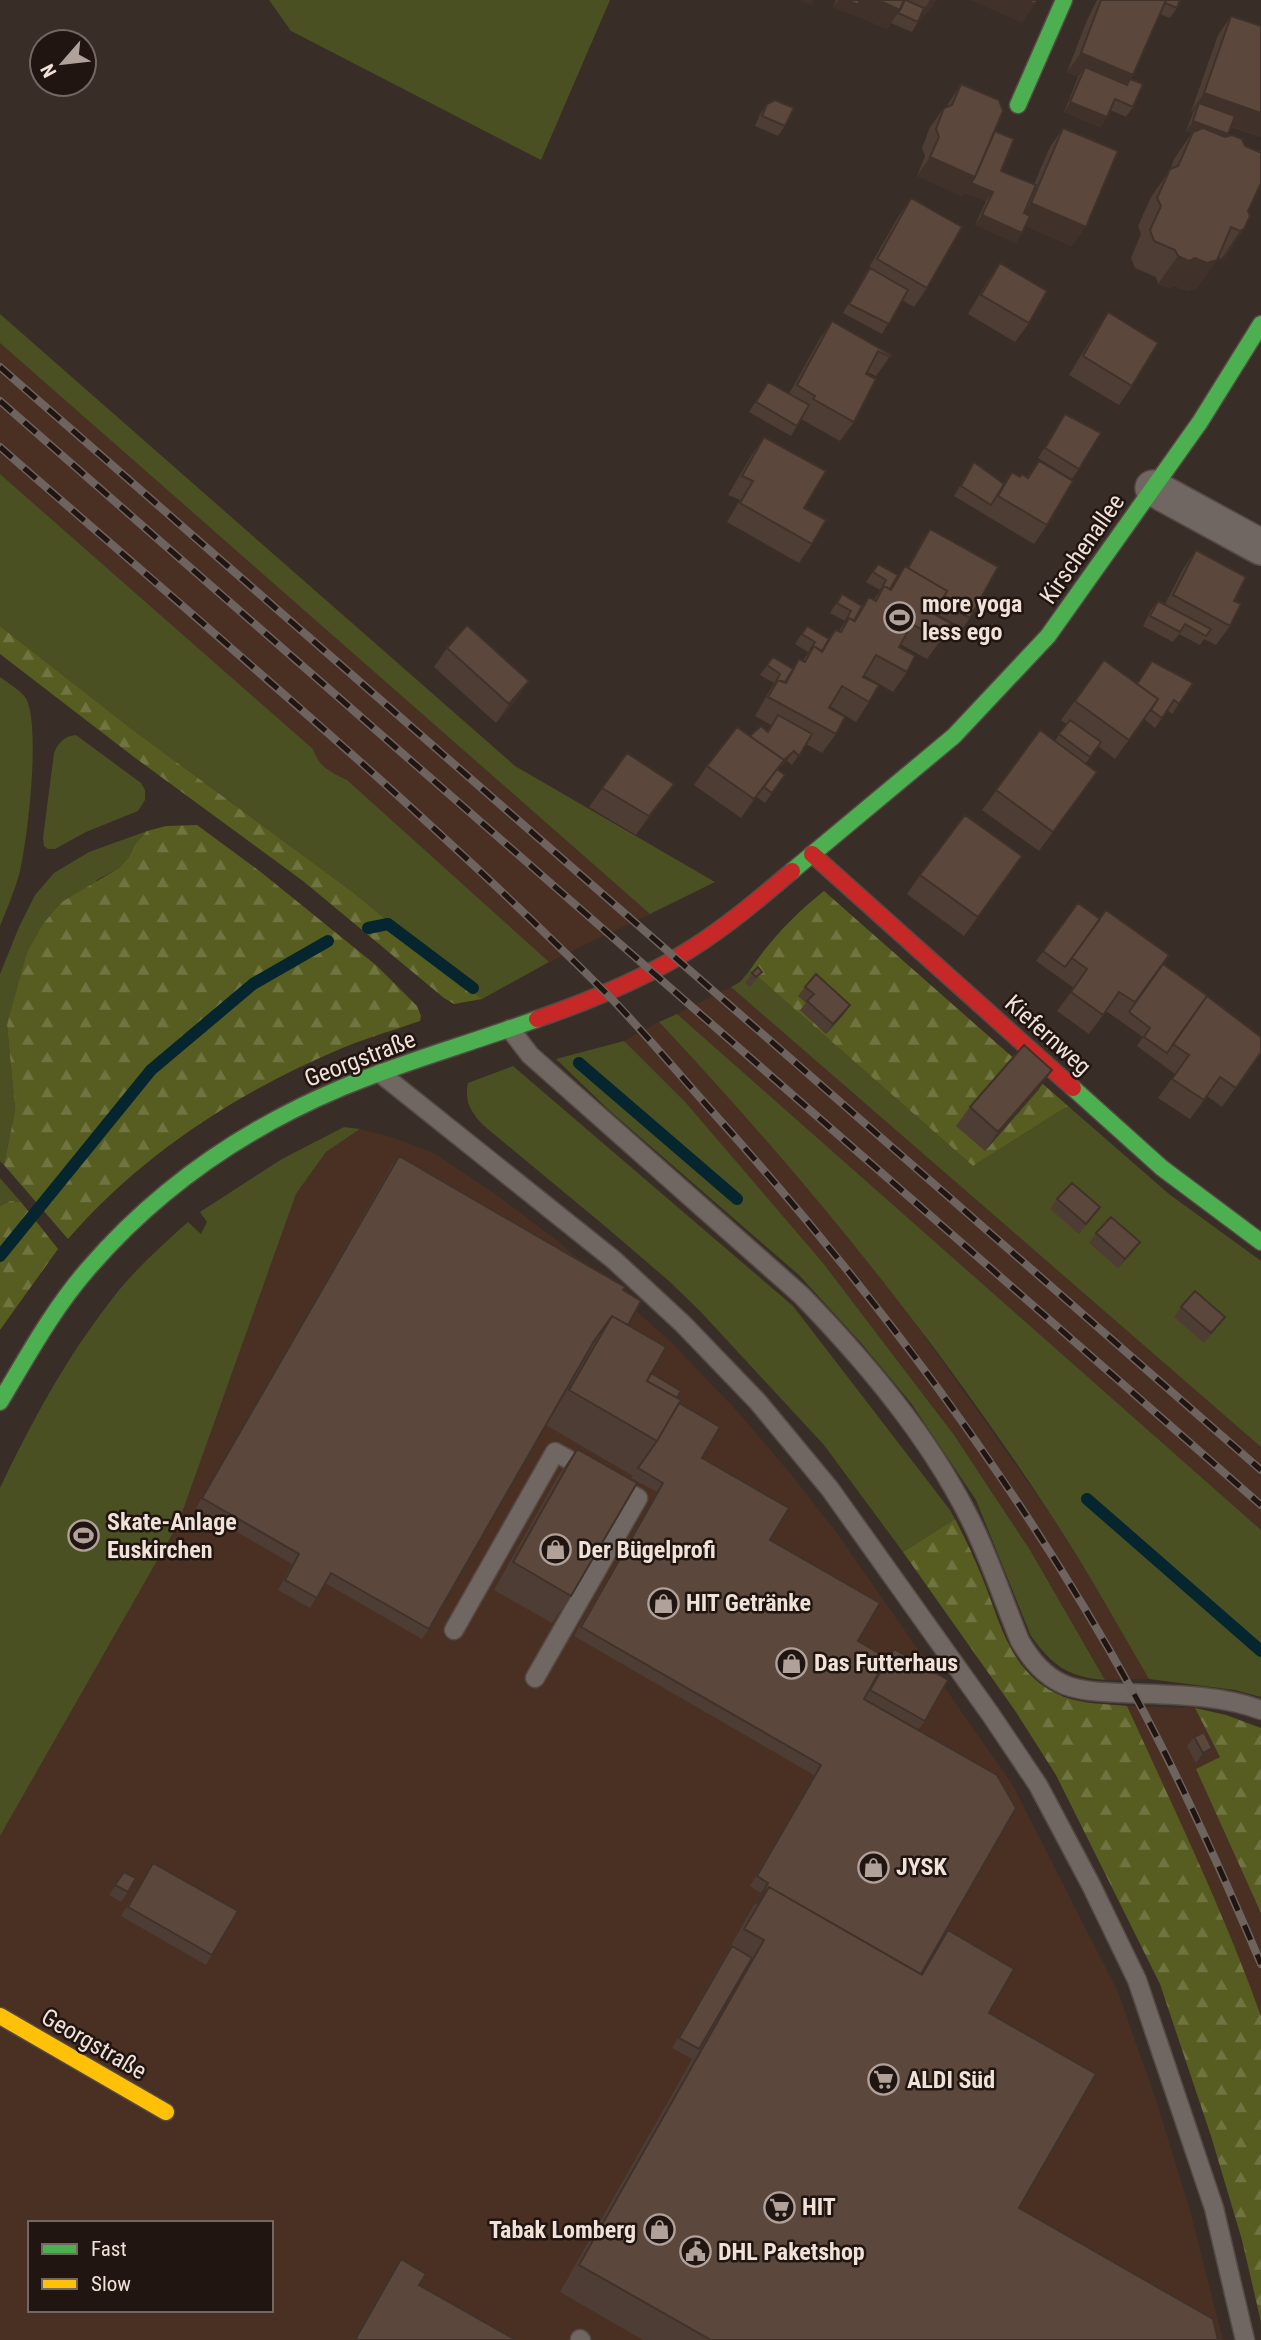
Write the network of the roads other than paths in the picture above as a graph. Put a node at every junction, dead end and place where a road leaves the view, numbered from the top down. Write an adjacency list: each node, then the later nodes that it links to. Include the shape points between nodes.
1 (1064, 0): 2 (street)
2 (1018, 105)
3 (1261, 324): 4 (street, Kirschenallee)
4 (1153, 488): 5 (street); 6 (street, Kirschenallee, via 1069,609 984,708)
5 (1261, 547)
6 (812, 854): 7 (street, Georgstraße, via 718,932 676,958 606,993); 9 (street, Kiefernweg, via 1162,1168)
7 (510, 1029): 8 (street, Georgstraße); 13 (lane, via 530,1055 801,1295 858,1357 920,1437 970,1517 1031,1660 1048,1675 1086,1691 1202,1697)
8 (380, 1073): 10 (street, Georgstraße, via 254,1131 168,1189 86,1272 54,1314); 16 (lane, via 614,1261 758,1402 830,1489 991,1715 1038,1785 1137,1980 1214,2208)
9 (1261, 1242)
10 (0, 1402)
11 (454, 1630): 12 (lane, via 555,1452 638,1498)
12 (535, 1678)
13 (1261, 1710)
14 (0, 2016): 15 (street, Georgstraße)
15 (166, 2112)
16 (1245, 2340)

